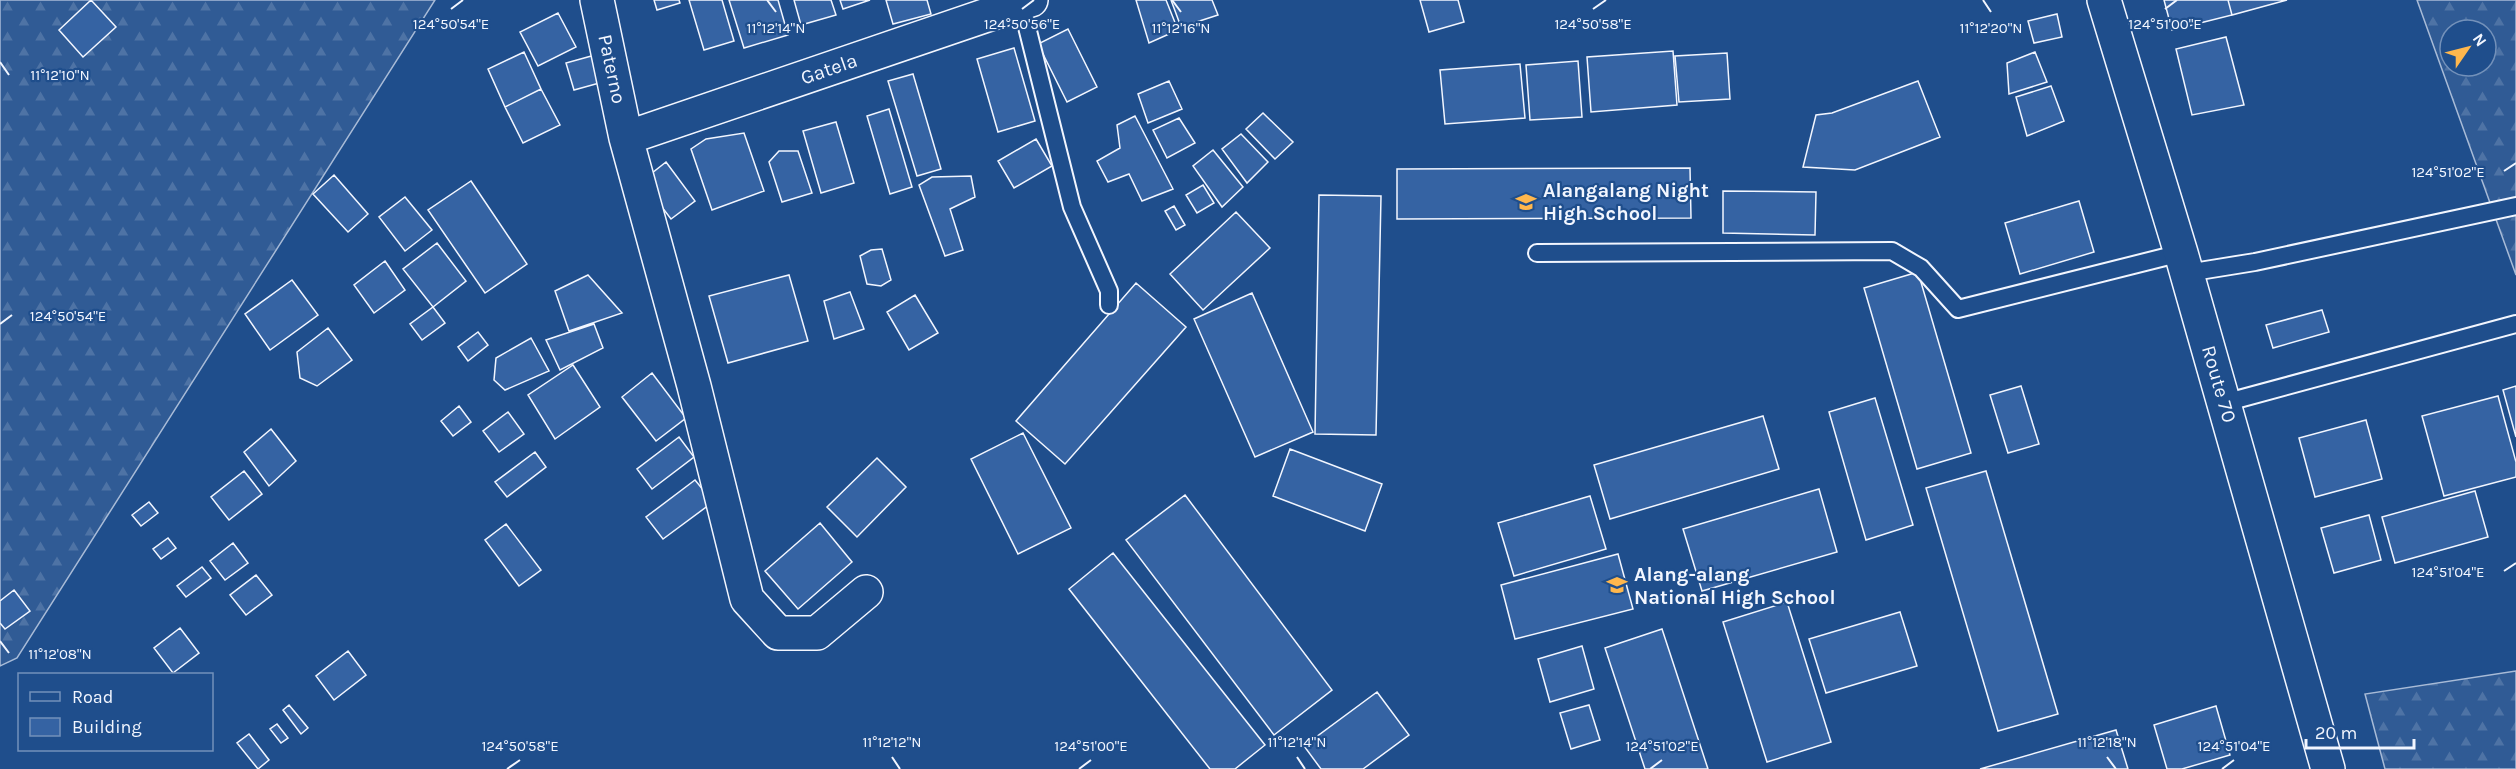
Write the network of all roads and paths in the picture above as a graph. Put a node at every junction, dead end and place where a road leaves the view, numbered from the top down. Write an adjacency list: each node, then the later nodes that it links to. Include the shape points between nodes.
1 (597, 0): 4 (main road, Paterno)
2 (2104, 0): 7 (main road, Route 70)
3 (1024, 1): 4 (main road, Gatela); 8 (lane, via 1072,207 1109,291)
4 (627, 138): 11 (main road, Paterno, via 747,599 778,633 817,633)
5 (2516, 206): 7 (lane, via 2254,262)
6 (1537, 253): 7 (lane, via 1892,251 1921,268 1958,309)
7 (2184, 263): 10 (main road, Route 70)
8 (1109, 305)
9 (2516, 324): 10 (lane)
10 (2224, 403): 12 (main road, Route 70)
11 (866, 592)
12 (2328, 769)

